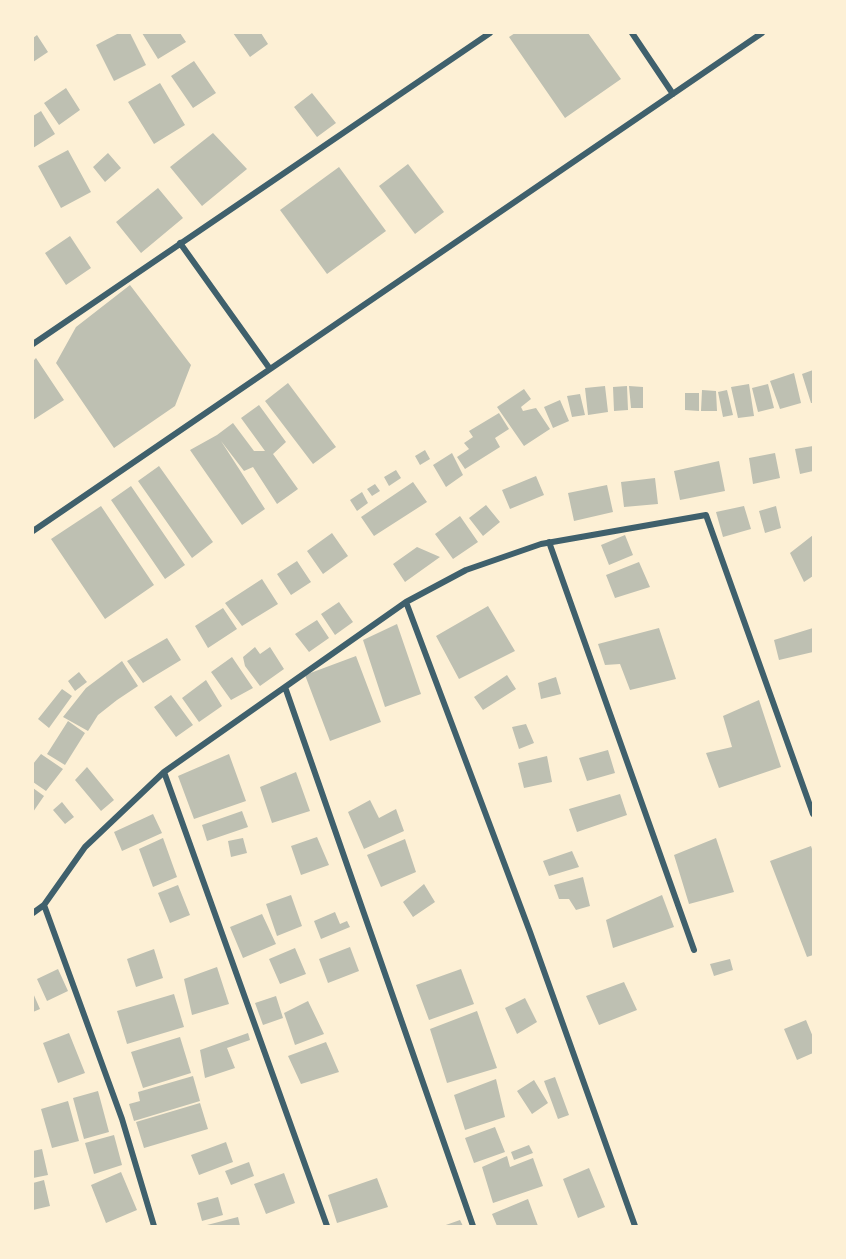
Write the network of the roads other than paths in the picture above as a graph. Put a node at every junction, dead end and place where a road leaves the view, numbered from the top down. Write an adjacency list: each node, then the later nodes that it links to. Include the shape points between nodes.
1 (490, 33): 5 (street)
2 (632, 33): 4 (street)
3 (762, 33): 4 (street)
4 (672, 94): 7 (street)
5 (180, 243): 6 (street); 7 (street)
6 (33, 344)
7 (270, 369): 8 (street)
8 (33, 531)
9 (549, 542): 10 (street, via 466,570); 13 (street, via 706,515); 16 (street)
10 (406, 602): 11 (street); 20 (street)
11 (285, 687): 12 (street); 19 (street)
12 (164, 772): 14 (street, via 85,847); 18 (street)
13 (813, 814)
14 (44, 905): 15 (street); 17 (street, via 122,1119)
15 (33, 913)
16 (694, 950)
17 (154, 1226)
18 (327, 1226)
19 (473, 1226)
20 (635, 1226)

